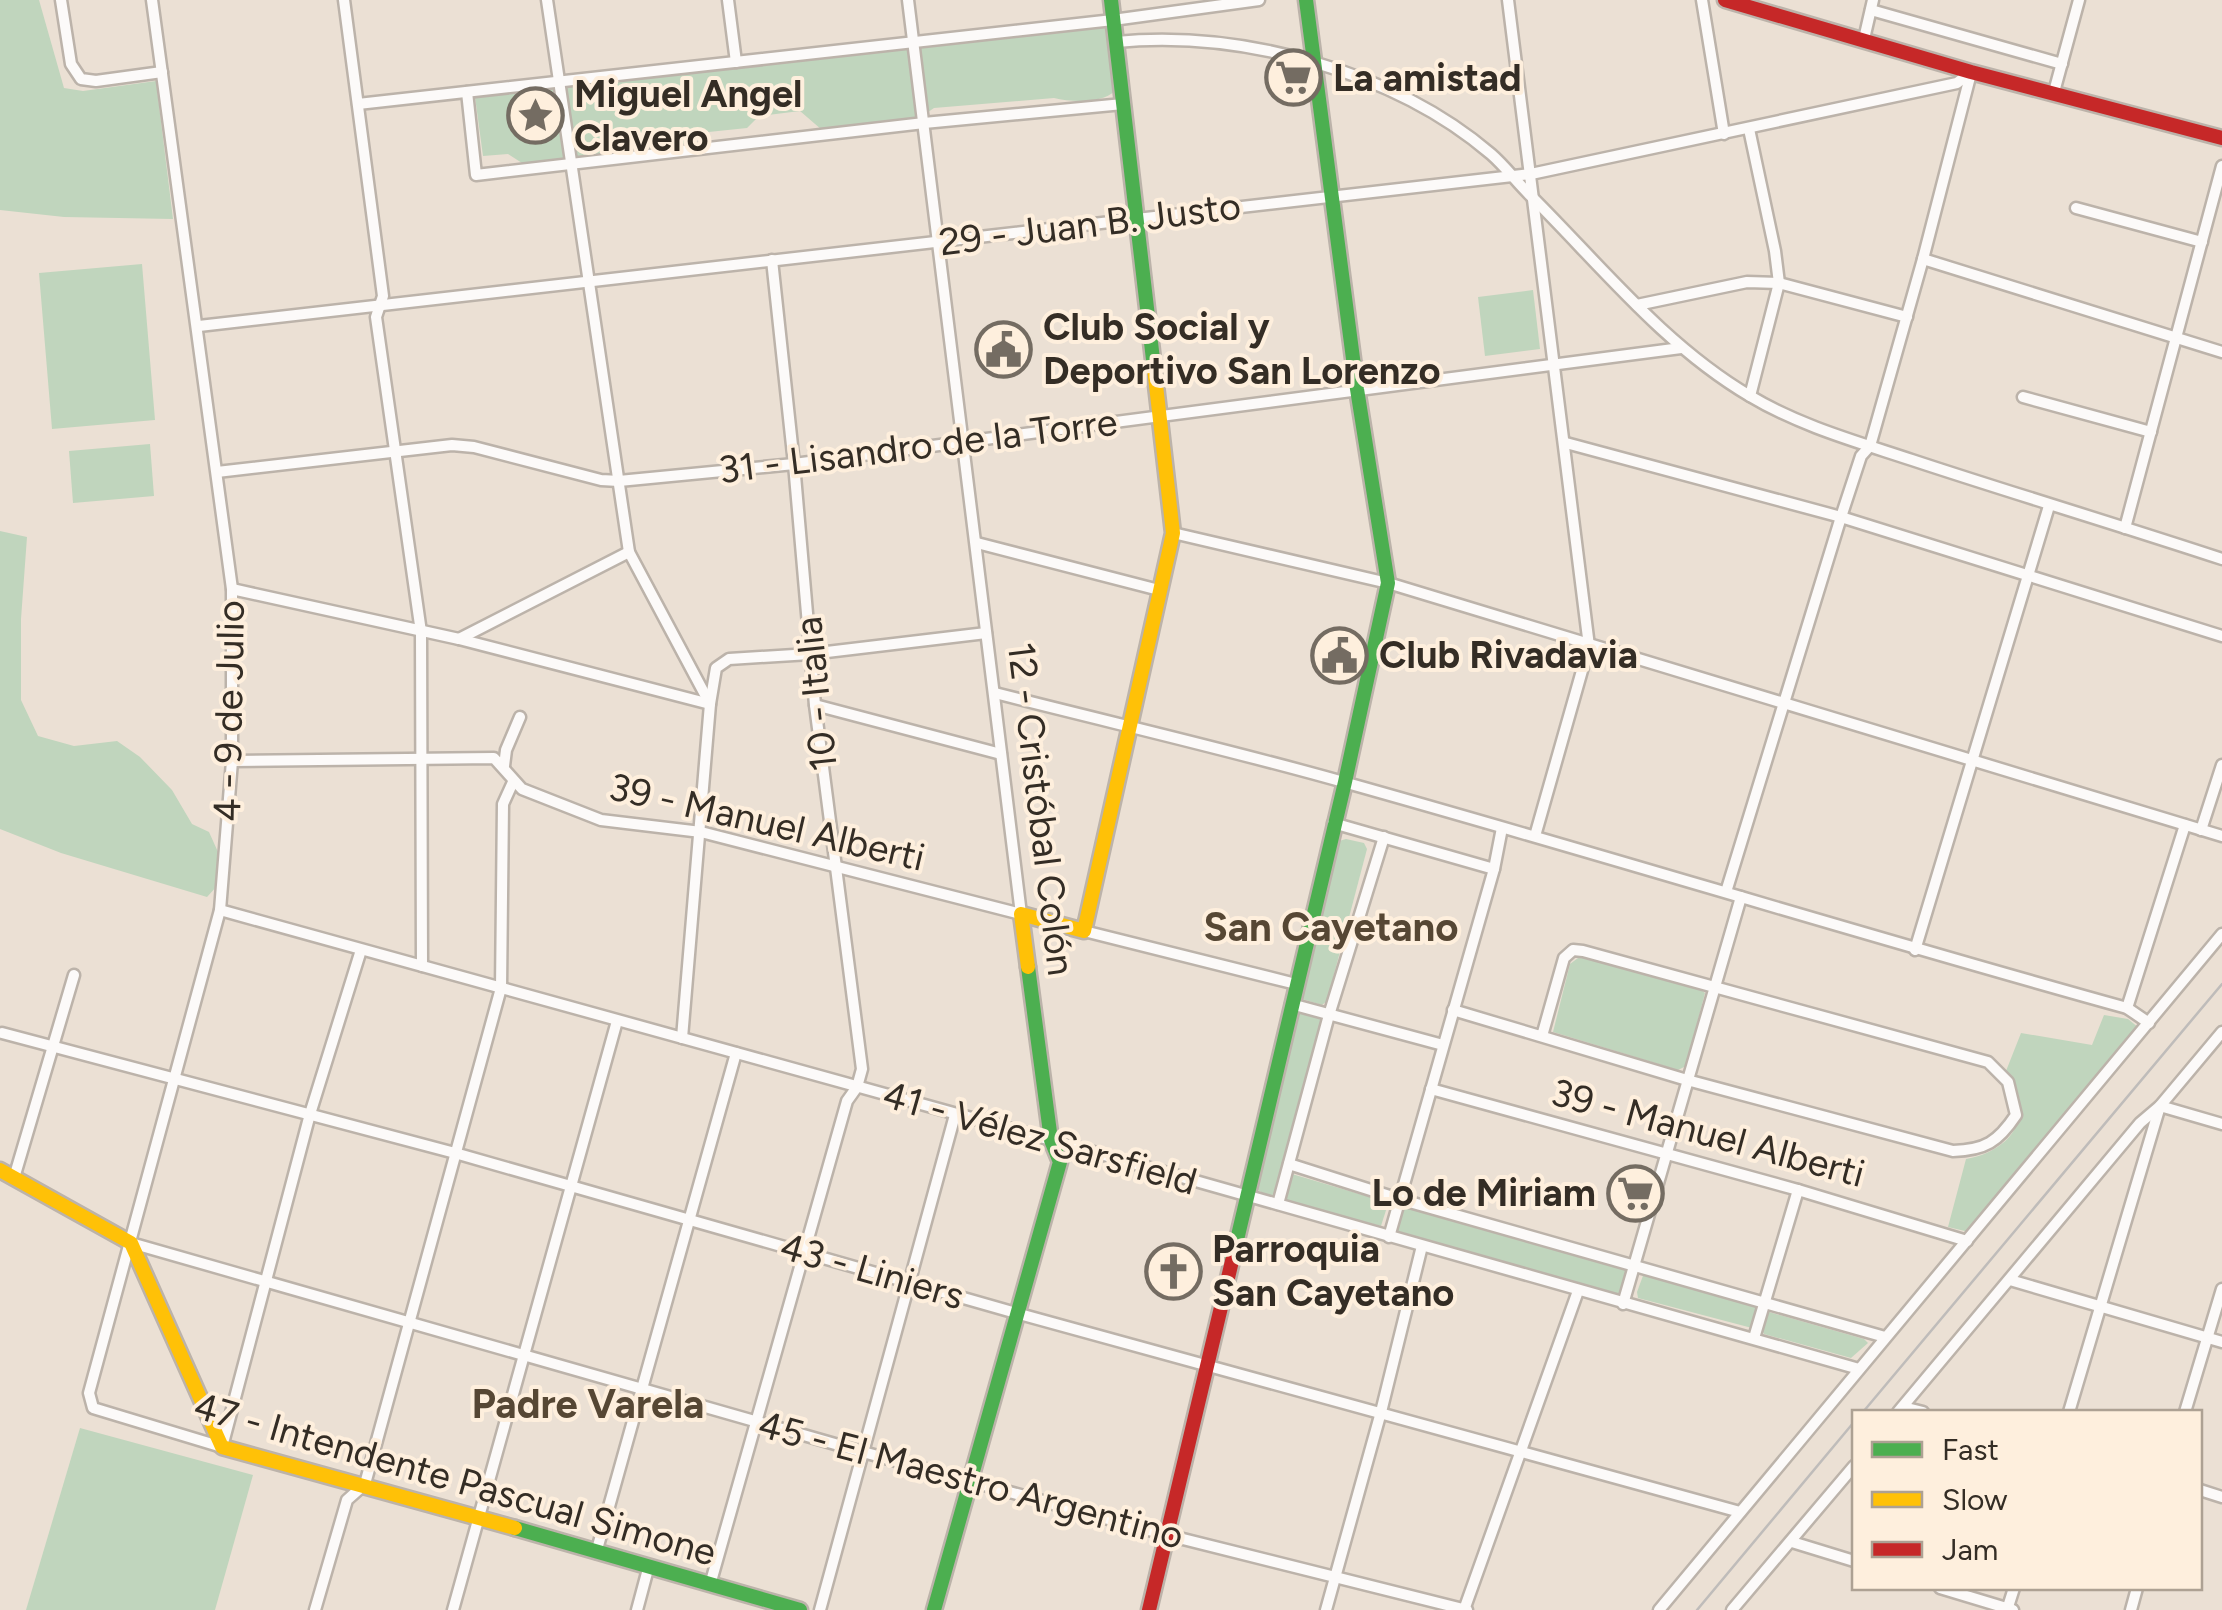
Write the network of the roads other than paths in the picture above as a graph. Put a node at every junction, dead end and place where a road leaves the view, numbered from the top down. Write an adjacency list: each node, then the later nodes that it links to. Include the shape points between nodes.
1 (61, 0): 22 (street, via 71,64 81,79)
2 (152, 0): 22 (street, 4 - 9 de Julio)
3 (344, 0): 27 (street)
4 (547, 0): 24 (street)
5 (728, 0): 20 (street)
6 (908, 0): 17 (street, 12 - Cristóbal Colón)
7 (1111, 0): 15 (street)
8 (1259, 0): 15 (street)
9 (1306, 0): 19 (street)
10 (1508, 0): 35 (street)
11 (1702, 0): 31 (street)
12 (1725, 0): 16 (street)
13 (2078, 0): 21 (street)
14 (1872, 5): 16 (street); 21 (street)
15 (1113, 20): 17 (street); 18 (street)
16 (1864, 38): 23 (street)
17 (914, 42): 20 (street); 29 (street, 12 - Cristóbal Colón)
18 (1116, 42): 19 (street, via 1181,41); 28 (street)
19 (1314, 61): 36 (street, via 1432,114); 37 (street)
20 (736, 62): 24 (street)
21 (2062, 64): 26 (street)
22 (162, 72): 50 (street, 4 - 9 de Julio)
23 (1971, 72): 26 (street); 30 (street, 29 - Juan B. Justo, via 1958,83); 43 (street)
24 (560, 82): 25 (street); 33 (street)
25 (467, 92): 27 (street); 33 (street, via 476,175)
26 (2054, 92): 32 (street)
27 (358, 104): 48 (street)
28 (1123, 104): 29 (street); 40 (street)
29 (924, 122): 33 (street); 41 (street, 12 - Cristóbal Colón)
30 (1748, 128): 31 (street, 29 - Juan B. Justo); 46 (street)
31 (1724, 134): 35 (street, 29 - Juan B. Justo)
32 (2222, 138)
33 (571, 164): 45 (street)
34 (2222, 166): 42 (street)
35 (1531, 174): 36 (street, 29 - Juan B. Justo); 38 (street)
36 (1512, 177): 37 (street, 29 - Juan B. Justo); 38 (street)
37 (1333, 197): 40 (street, 29 - Juan B. Justo); 55 (street)
38 (1534, 200): 47 (street); 54 (street)
39 (2076, 208): 42 (street)
40 (1135, 218): 41 (street, 29 - Juan B. Justo); 58 (street)
41 (939, 242): 44 (street, 29 - Juan B. Justo); 60 (street, 12 - Cristóbal Colón)
42 (2202, 242): 51 (street)
43 (1924, 259): 49 (street); 51 (street)
44 (772, 260): 45 (street, 29 - Juan B. Justo); 64 (street, 10 - Italia)
45 (588, 282): 48 (street, 29 - Juan B. Justo); 66 (street)
46 (1779, 283): 47 (street, via 1747,282); 49 (street); 56 (street)
47 (1637, 306): 52 (street)
48 (380, 307): 50 (street, 29 - Juan B. Justo); 63 (street, via 376,318)
49 (1906, 317): 62 (street)
50 (198, 326): 65 (street, 4 - 9 de Julio)
51 (2176, 338): 53 (street); 59 (street)
52 (1681, 348): 54 (street, 31 - Lisandro de la Torre); 56 (street)
53 (2222, 352)
54 (1553, 364): 55 (street, 31 - Lisandro de la Torre); 61 (street)
55 (1357, 389): 58 (street, 31 - Lisandro de la Torre); 75 (street)
56 (1750, 396): 62 (street)
57 (2023, 397): 59 (street)
58 (1158, 418): 60 (street, 31 - Lisandro de la Torre); 70 (street)
59 (2151, 432): 69 (street)
60 (964, 440): 64 (street, 31 - Lisandro de la Torre); 71 (street, 12 - Cristóbal Colón)
61 (1566, 444): 68 (street); 82 (street)
62 (1870, 446): 67 (street); 68 (street, via 1860,456)
63 (395, 452): 65 (street, 31 - Lisandro de la Torre); 66 (street, 31 - Lisandro de la Torre, via 452,445); 78 (street)
64 (794, 464): 66 (street, 31 - Lisandro de la Torre); 83 (street, 10 - Italia)
65 (217, 472): 76 (street, 4 - 9 de Julio)
66 (619, 481): 72 (street)
67 (2049, 506): 69 (street); 74 (street)
68 (1841, 517): 74 (street); 87 (street)
69 (2126, 528): 73 (street)
70 (1172, 533): 75 (street); 77 (street)
71 (977, 542): 77 (street); 79 (street, 12 - Cristóbal Colón)
72 (629, 552): 81 (street); 85 (street)
73 (2222, 559)
74 (2027, 576): 80 (street); 92 (street)
75 (1388, 583): 82 (street); 97 (street)
76 (232, 589): 78 (street); 93 (street, 4 - 9 de Julio)
77 (1159, 590): 89 (street)
78 (421, 632): 81 (street); 91 (street)
79 (986, 633): 83 (street); 84 (street, 12 - Cristóbal Colón)
80 (2222, 636)
81 (459, 639): 85 (street)
82 (1589, 646): 87 (street); 104 (street)
83 (810, 654): 85 (street, via 722,662); 86 (street, 10 - Italia)
84 (994, 693): 89 (street); 90 (street, 12 - Cristóbal Colón)
85 (710, 704): 102 (street)
86 (815, 704): 90 (street); 106 (street, 10 - Italia)
87 (1781, 704): 92 (street); 108 (street)
88 (520, 717): 94 (street)
89 (1128, 726): 97 (street); 112 (street)
90 (1001, 754): 111 (street, 12 - Cristóbal Colón)
91 (423, 760): 93 (street); 94 (street, via 494,758); 116 (street)
92 (1971, 760): 99 (street); 115 (street)
93 (232, 761): 110 (street, 4 - 9 de Julio)
94 (504, 766): 96 (street)
95 (2222, 766): 101 (street)
96 (512, 782): 102 (street, 39 - Manuel Alberti, via 601,820); 120 (street, via 502,804)
97 (1344, 782): 98 (street); 100 (street)
98 (1333, 823): 103 (street); 118 (street)
99 (2185, 825): 101 (street); 122 (street)
100 (1502, 828): 104 (street); 107 (street)
101 (2200, 830): 105 (street)
102 (701, 832): 106 (street, 39 - Manuel Alberti); 130 (street)
103 (1384, 836): 107 (street); 124 (street)
104 (1534, 836): 108 (street)
105 (2222, 836)
106 (836, 868): 111 (street, 39 - Manuel Alberti); 136 (street, 10 - Italia, via 862,1069)
107 (1494, 870): 123 (street)
108 (1726, 892): 109 (street)
109 (1741, 897): 115 (street); 119 (street)
110 (220, 910): 114 (street, 41 - Vélez Sarsfield); 134 (street, 4 - 9 de Julio)
111 (1022, 914): 112 (street, 39 - Manuel Alberti); 142 (street, 12 - Cristóbal Colón)
112 (1084, 931): 118 (street, 39 - Manuel Alberti)
113 (2222, 934): 126 (street)
114 (362, 950): 116 (street, 41 - Vélez Sarsfield); 139 (street)
115 (1915, 950): 122 (street)
116 (422, 966): 120 (street, 41 - Vélez Sarsfield)
117 (74, 975): 132 (street)
118 (1296, 984): 121 (street)
119 (1714, 986): 129 (street, via 1573,950 1564,958); 135 (street); 135 (street, via 1988,1062 2008,1082 2016,1115 1982,1149 1953,1152)
120 (501, 988): 125 (street, 41 - Vélez Sarsfield); 143 (street)
121 (1291, 1004): 124 (street); 149 (street)
122 (2128, 1008): 126 (street)
123 (1453, 1010): 129 (street); 131 (street)
124 (1329, 1015): 131 (street); 145 (street)
125 (618, 1020): 130 (street, 41 - Vélez Sarsfield); 147 (street)
126 (2149, 1023): 154 (street)
127 (2, 1032): 132 (street, 43 - Liniers)
128 (2222, 1032): 138 (street)
129 (1542, 1036): 135 (street)
130 (682, 1038): 133 (street, 41 - Vélez Sarsfield)
131 (1443, 1045): 137 (street)
132 (54, 1046): 134 (street, 43 - Liniers); 146 (street)
133 (736, 1053): 136 (street, 41 - Vélez Sarsfield); 152 (street)
134 (173, 1076): 139 (street, 43 - Liniers); 155 (street, 4 - 9 de Julio)
135 (1687, 1080): 144 (street)
136 (857, 1087): 140 (street, 41 - Vélez Sarsfield); 157 (street, 10 - Italia)
137 (1431, 1090): 144 (street, 39 - Manuel Alberti); 150 (street)
138 (2160, 1106): 141 (street); 159 (street); 166 (street)
139 (310, 1114): 143 (street, 43 - Liniers); 161 (street)
140 (954, 1116): 142 (street, 41 - Vélez Sarsfield); 160 (street)
141 (2222, 1124)
142 (1051, 1140): 149 (street, 41 - Vélez Sarsfield); 167 (street, 12 - Cristóbal Colón, via 1060,1162)
143 (455, 1154): 147 (street, 43 - Liniers); 168 (street)
144 (1667, 1155): 148 (street, 39 - Manuel Alberti); 158 (street)
145 (1289, 1164): 150 (street); 151 (street)
146 (7, 1174): 155 (street)
147 (572, 1186): 152 (street, 43 - Liniers); 173 (street)
148 (1798, 1190): 154 (street, 39 - Manuel Alberti); 164 (street)
149 (1247, 1196): 151 (street, 41 - Vélez Sarsfield); 174 (street)
150 (1399, 1199): 153 (street); 158 (street)
151 (1278, 1204): 153 (street, 41 - Vélez Sarsfield)
152 (688, 1219): 157 (street, 43 - Liniers); 176 (street)
153 (1389, 1237): 156 (street, 41 - Vélez Sarsfield)
154 (1967, 1241): 169 (street)
155 (130, 1244): 161 (street, 45 - El Maestro Argentino); 177 (street, 4 - 9 de Julio, via 89,1393); 183 (street)
156 (1422, 1246): 163 (street, 41 - Vélez Sarsfield); 181 (street)
157 (804, 1252): 160 (street, 43 - Liniers); 182 (street, 10 - Italia)
158 (1636, 1266): 164 (street); 165 (street)
159 (2010, 1280): 166 (street); 178 (street)
160 (907, 1282): 167 (street, 43 - Liniers); 185 (street)
161 (267, 1284): 168 (street, 45 - El Maestro Argentino); 183 (street)
162 (2222, 1290): 171 (street)
163 (1578, 1291): 165 (street, 41 - Vélez Sarsfield); 184 (street)
164 (1766, 1302): 169 (street); 170 (street)
165 (1624, 1304): 170 (street, 41 - Vélez Sarsfield)
166 (2102, 1308): 171 (street); 179 (street)
167 (1016, 1313): 174 (street, 43 - Liniers); 187 (street, 12 - Cristóbal Colón)
168 (408, 1323): 173 (street, 45 - El Maestro Argentino); 188 (street)
169 (1885, 1337): 175 (street)
170 (1754, 1338): 175 (street, 41 - Vélez Sarsfield)
171 (2207, 1338): 172 (street); 180 (street)
172 (2222, 1342)
173 (526, 1354): 176 (street, 45 - El Maestro Argentino); 190 (street)
174 (1207, 1365): 181 (street, 43 - Liniers); 191 (street)
175 (1859, 1368): 189 (street)
176 (642, 1388): 182 (street, 45 - El Maestro Argentino); 193 (street)
177 (93, 1408): 183 (street, 47 - Intendente Pascual Simone)
178 (1901, 1410)
179 (2070, 1410)
180 (2186, 1410)
181 (1382, 1412): 184 (street, 43 - Liniers); 196 (street)
182 (756, 1420): 185 (street, 45 - El Maestro Argentino); 197 (street, 10 - Italia)
183 (222, 1447): 188 (street, 47 - Intendente Pascual Simone)
184 (1520, 1450): 189 (street, 43 - Liniers); 208 (street)
185 (864, 1452): 187 (street, 45 - El Maestro Argentino); 204 (street)
186 (1852, 1468): 192 (street)
187 (970, 1480): 191 (street, 45 - El Maestro Argentino); 205 (street, 12 - Cristóbal Colón)
188 (364, 1484): 190 (street, 47 - Intendente Pascual Simone); 200 (street, via 346,1500)
189 (1740, 1512): 209 (street)
190 (480, 1520): 193 (street, 47 - Intendente Pascual Simone); 201 (street)
191 (1167, 1535): 196 (street, 45 - El Maestro Argentino); 206 (street)
192 (1792, 1542): 194 (street); 210 (street)
193 (596, 1553): 195 (street, 47 - Intendente Pascual Simone)
194 (1852, 1560)
195 (648, 1569): 197 (street, 47 - Intendente Pascual Simone); 202 (street)
196 (1336, 1576): 207 (street); 208 (street, 45 - El Maestro Argentino)
197 (710, 1585): 203 (street, 47 - Intendente Pascual Simone)
198 (1947, 1590): 199 (street)
199 (2009, 1609)
200 (315, 1610)
201 (453, 1610)
202 (637, 1610)
203 (800, 1610)
204 (820, 1610)
205 (934, 1610)
206 (1149, 1610)
207 (1326, 1610)
208 (1465, 1610)
209 (1659, 1610)
210 (1732, 1610)

